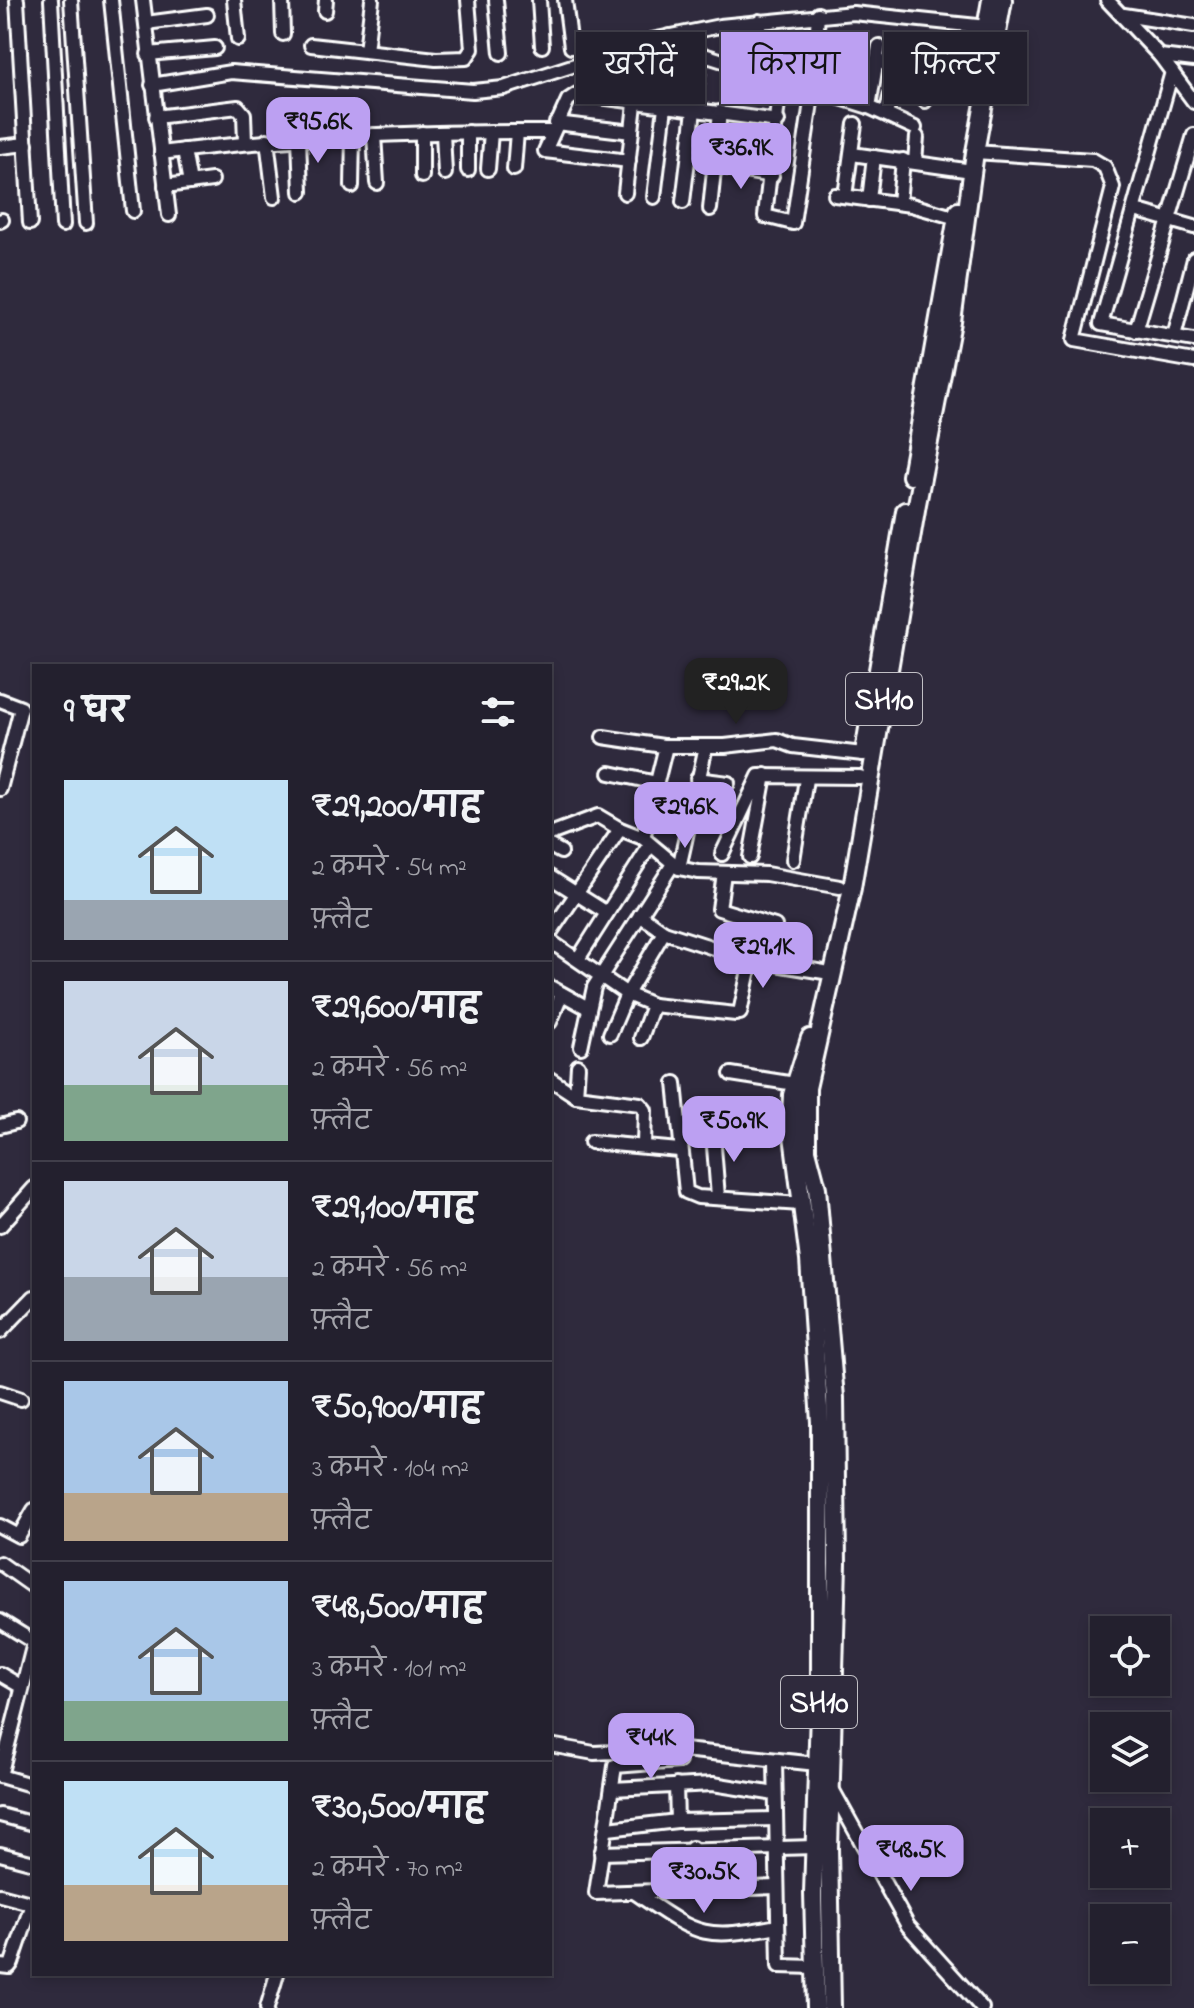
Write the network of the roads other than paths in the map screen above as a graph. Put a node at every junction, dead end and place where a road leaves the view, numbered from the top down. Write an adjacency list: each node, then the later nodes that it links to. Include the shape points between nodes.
1 (21, 0): 77 (street)
2 (51, 0): 114 (street)
3 (71, 0): 113 (street)
4 (111, 0): 108 (street)
5 (143, 0): 20 (street)
6 (234, 0): 28 (street)
7 (282, 0): 27 (street)
8 (372, 0): 34 (street)
9 (468, 0): 34 (street, via 470,56 436,59)
10 (496, 0): 35 (street)
11 (539, 0): 30 (street)
12 (565, 0): 32 (street)
13 (991, 0): 22 (main road, SH10)
14 (1003, 0): 80 (main road, SH10)
15 (1107, 0): 18 (street)
16 (818, 14): 19 (street); 22 (street); 25 (street)
17 (207, 15): 20 (street)
18 (1124, 15): 21 (street); 37 (street)
19 (759, 21): 23 (street); 24 (street)
20 (146, 23): 36 (street)
21 (1194, 26)
22 (987, 27): 26 (main road, SH10)
23 (693, 32)
24 (759, 32)
25 (816, 32)
26 (986, 32)
27 (283, 34)
28 (238, 39)
29 (311, 45): 34 (street)
30 (542, 46)
31 (879, 46): 40 (street)
32 (571, 47)
33 (215, 48): 36 (street)
34 (366, 51)
35 (501, 53)
36 (148, 54): 45 (street)
37 (1160, 56): 38 (street); 44 (street)
38 (1194, 60)
39 (721, 61): 58 (street, via 702,56)
40 (877, 62): 41 (street); 57 (street)
41 (884, 63)
42 (576, 65): 43 (street)
43 (570, 67): 45 (street, via 504,88 473,91 231,72); 46 (street)
44 (1172, 72): 48 (street); 107 (street)
45 (152, 85): 61 (street)
46 (576, 90)
47 (576, 95): 64 (street)
48 (1193, 96)
49 (635, 104): 68 (street)
50 (658, 104): 56 (street)
51 (780, 104): 62 (street)
52 (811, 104): 93 (street, via 795,222 766,218)
53 (860, 104): 57 (street)
54 (888, 104): 60 (street)
55 (975, 104): 90 (main road, SH10)
56 (666, 105): 58 (street); 102 (street)
57 (869, 107): 60 (street)
58 (693, 109): 59 (street); 104 (street)
59 (720, 112): 62 (street); 86 (street)
60 (886, 114): 85 (street, via 916,133)
61 (156, 117): 76 (street, via 238,107 244,114); 81 (street)
62 (778, 121): 93 (street)
63 (855, 124): 82 (street)
64 (553, 128): 67 (street); 68 (street); 84 (street, via 545,151)
65 (468, 132): 66 (street); 70 (street); 89 (street)
66 (491, 132): 67 (street); 87 (street)
67 (517, 132): 88 (street)
68 (632, 132): 84 (street)
69 (422, 133): 70 (street); 72 (street); 92 (street)
70 (443, 133): 91 (street)
71 (353, 135): 72 (street); 74 (street); 98 (street)
72 (374, 135): 96 (street)
73 (1194, 135): 111 (street)
74 (299, 138): 75 (street); 99 (street)
75 (267, 140): 76 (street); 101 (street)
76 (245, 142): 79 (street)
77 (26, 144): 78 (street); 112 (street)
78 (0, 147)
79 (184, 150): 81 (street); 95 (street)
80 (975, 152): 120 (street, via 1093,160 1105,167 1113,187 1074,340); 151 (main road, SH10, via 952,322)
81 (161, 153): 97 (street)
82 (852, 154): 83 (street); 103 (street, via 840,196)
83 (874, 157): 85 (street); 103 (street)
84 (629, 161): 100 (street)
85 (909, 161): 90 (street); 105 (street)
86 (716, 166): 93 (street); 106 (street)
87 (488, 169)
88 (514, 169)
89 (468, 170)
90 (965, 170): 110 (main road, SH10)
91 (445, 173)
92 (422, 176)
93 (772, 176)
94 (212, 180): 95 (street)
95 (190, 183): 97 (street)
96 (377, 183)
97 (165, 186): 109 (street)
98 (352, 186)
99 (301, 192)
100 (625, 193)
101 (274, 197)
102 (654, 197)
103 (869, 200): 105 (street)
104 (683, 202)
105 (899, 203): 110 (street)
106 (710, 209)
107 (1135, 210): 111 (street); 117 (street, via 1101,324)
108 (133, 211)
109 (169, 215)
110 (957, 218): 125 (main road, SH10)
111 (1172, 219): 115 (street); 117 (street)
112 (30, 223)
113 (86, 223)
114 (63, 225)
115 (1194, 227)
116 (1194, 259): 118 (street)
117 (1136, 331): 118 (street)
118 (1174, 336): 119 (street)
119 (1194, 340)
120 (1194, 361)
121 (0, 700): 133 (street, via 21,708)
122 (603, 737): 123 (street)
123 (666, 746): 124 (street); 131 (street)
124 (706, 746): 125 (street, via 777,740); 129 (street)
125 (863, 754): 128 (main road, SH10)
126 (610, 773): 131 (street)
127 (765, 775): 130 (street); 137 (street, via 758,777); 138 (street)
128 (860, 777): 130 (street); 143 (main road, SH10)
129 (697, 779): 132 (street); 140 (street)
130 (806, 779): 139 (street)
131 (657, 783): 136 (street)
132 (728, 783)
133 (0, 789)
134 (620, 829): 135 (street, via 598,816); 136 (street); 144 (street)
135 (552, 833)
136 (646, 842): 140 (street); 145 (street)
137 (722, 854)
138 (750, 857)
139 (793, 860)
140 (676, 866): 141 (street); 146 (street)
141 (724, 873): 143 (street, via 766,874); 148 (street, via 719,909)
142 (552, 878): 144 (street)
143 (840, 887): 151 (main road, SH10)
144 (574, 894): 145 (street); 147 (street)
145 (607, 913): 152 (street)
146 (640, 915): 149 (street); 155 (street)
147 (552, 926)
148 (775, 926)
149 (664, 932): 153 (street); 157 (street)
150 (552, 942): 152 (street)
151 (834, 944): 154 (main road, SH10); 194 (main road, SH10, via 807,1088 806,1139 817,1188 835,1398 837,1564)
152 (578, 959): 155 (street)
153 (751, 960): 154 (street); 158 (street, via 738,1014)
154 (824, 972): 168 (main road, SH10)
155 (602, 975): 157 (street); 159 (street)
156 (556, 991): 159 (street); 160 (street)
157 (627, 994): 158 (street); 161 (street)
158 (653, 1005): 162 (street)
159 (588, 1008): 163 (street)
160 (552, 1018)
161 (610, 1034)
162 (641, 1038)
163 (581, 1047)
164 (578, 1066): 169 (street)
165 (731, 1074): 168 (street)
166 (552, 1080): 169 (street)
167 (675, 1083): 175 (street)
168 (795, 1084): 178 (main road, SH10, via 791,1120)
169 (576, 1096): 174 (street, via 640,1104 645,1110)
170 (16, 1122): 171 (street)
171 (0, 1126)
172 (713, 1134): 177 (street)
173 (591, 1142): 174 (street)
174 (644, 1144): 175 (street)
175 (679, 1150): 177 (street, via 686,1192)
176 (32, 1190): 179 (street)
177 (718, 1197): 178 (street)
178 (801, 1204): 194 (main road, SH10, via 820,1422)
179 (0, 1226)
180 (32, 1299): 181 (street)
181 (0, 1332)
182 (0, 1392): 183 (street)
183 (21, 1399)
184 (32, 1513): 185 (street, via 19,1536)
185 (0, 1526)
186 (0, 1563): 187 (street)
187 (32, 1586)
188 (0, 1621): 189 (street)
189 (32, 1641)
190 (32, 1650): 192 (street)
191 (0, 1674): 192 (street)
192 (22, 1687): 193 (street)
193 (6, 1729): 199 (street)
194 (824, 1744): 198 (main road, SH10); 202 (main road, SH10)
195 (552, 1745): 197 (street, via 594,1753 674,1749)
196 (679, 1761): 203 (street, via 617,1764)
197 (775, 1761): 198 (street); 204 (street)
198 (817, 1764): 211 (main road, SH10)
199 (0, 1776): 200 (street)
200 (32, 1785)
201 (676, 1785): 203 (street); 204 (street, via 713,1784); 207 (street)
202 (830, 1785): 228 (main road, SH10); 229 (street, via 908,1926)
203 (612, 1789): 209 (street)
204 (775, 1794): 206 (street)
205 (0, 1815): 208 (street)
206 (775, 1819): 207 (street); 210 (street)
207 (677, 1821): 209 (street)
208 (32, 1823)
209 (608, 1829): 213 (street)
210 (776, 1847): 211 (street); 212 (street); 216 (street)
211 (815, 1847): 224 (main road, SH10)
212 (692, 1848): 213 (street); 217 (street)
213 (601, 1853): 218 (street, via 596,1893)
214 (0, 1854): 215 (street)
215 (32, 1862)
216 (777, 1887): 217 (street); 222 (street)
217 (694, 1890): 218 (street)
218 (634, 1892): 222 (street, via 699,1933 734,1934)
219 (0, 1895): 220 (street)
220 (32, 1904)
221 (32, 1907): 223 (street, via 12,1963)
222 (778, 1926): 224 (street, via 779,1966)
223 (0, 1966)
224 (815, 1967): 227 (main road, SH10)
225 (276, 1976): 226 (street)
226 (267, 2008)
227 (816, 2008)
228 (832, 2008)
229 (982, 2008)

